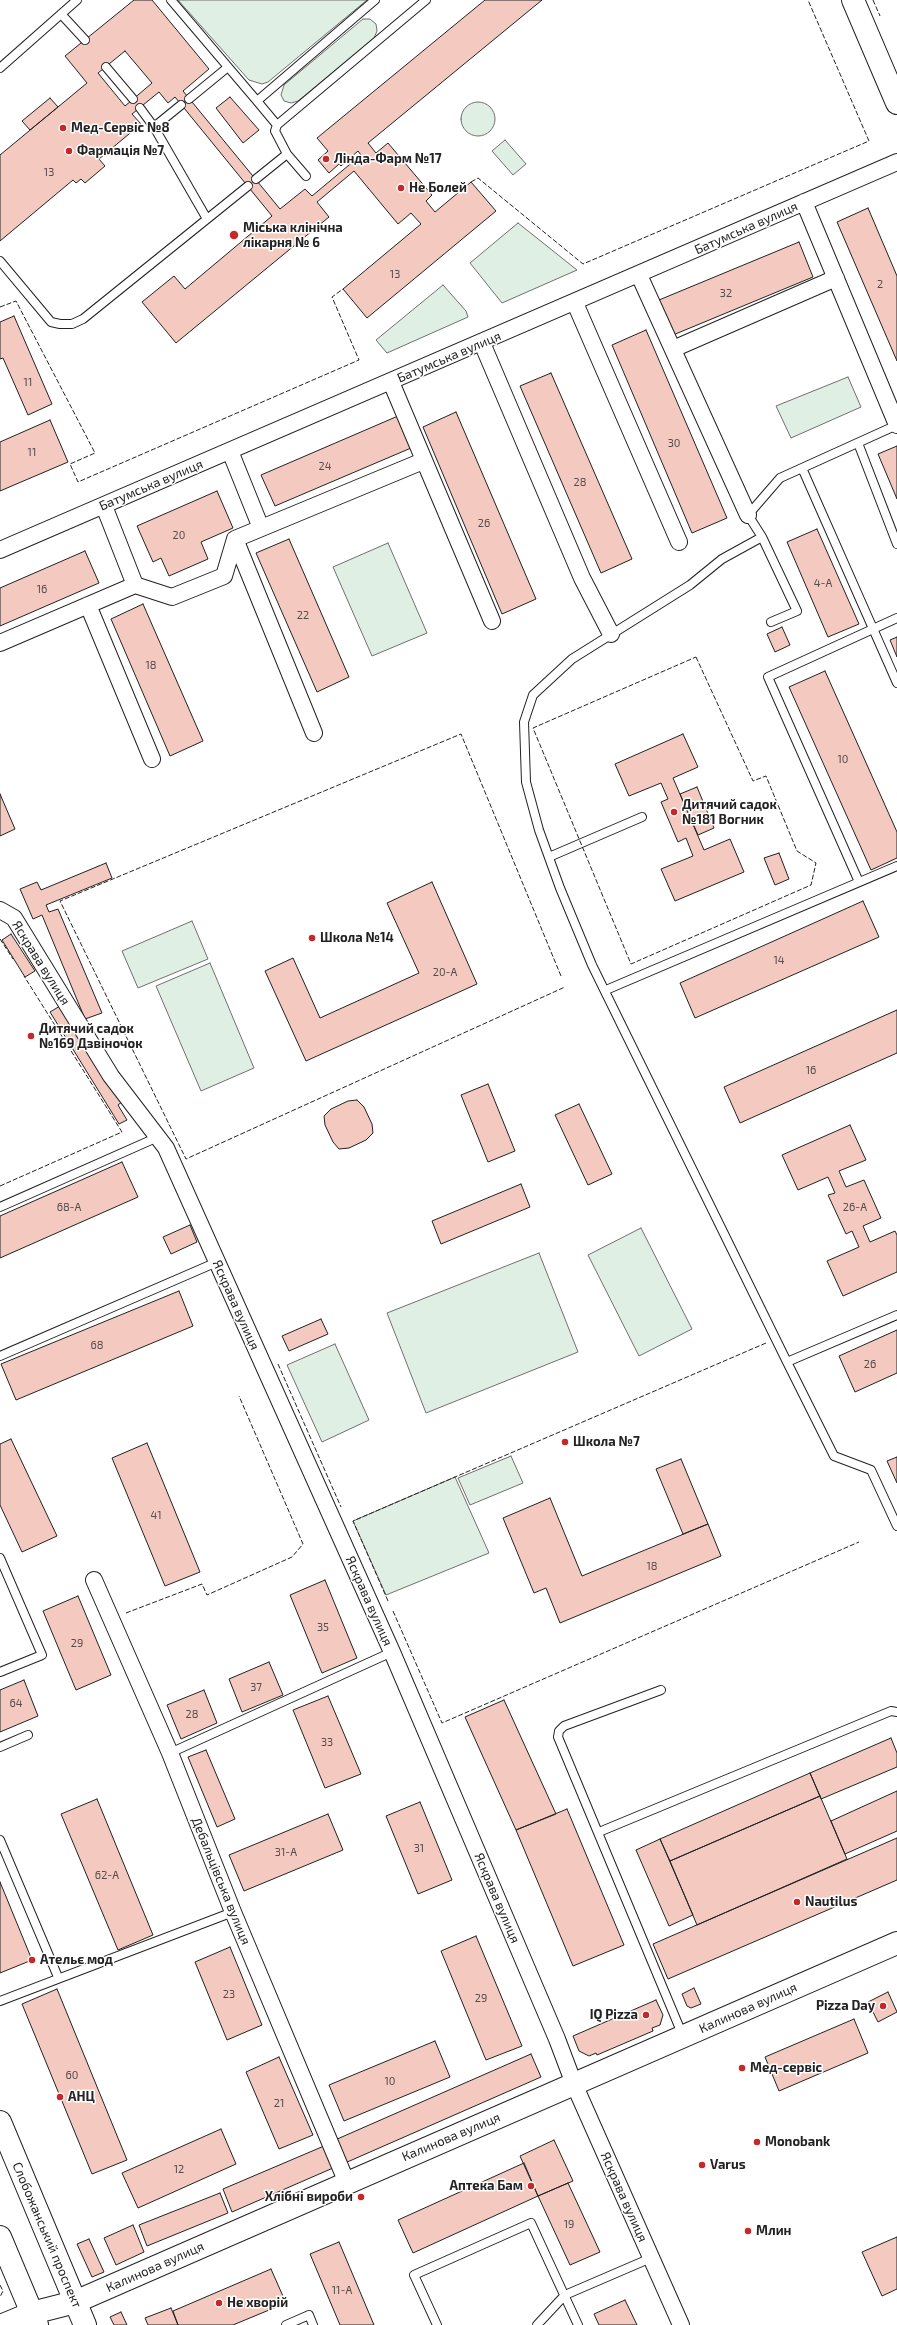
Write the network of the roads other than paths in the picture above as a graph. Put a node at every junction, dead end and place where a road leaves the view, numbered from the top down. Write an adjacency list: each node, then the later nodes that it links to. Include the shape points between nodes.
1 (77, 0): 6 (lane)
2 (171, 0): 9 (lane)
3 (375, 0): 13 (lane)
4 (426, 0): 17 (lane)
5 (853, 0): 14 (street)
6 (61, 14): 7 (lane); 10 (lane)
7 (85, 40)
8 (106, 67): 11 (lane)
9 (228, 67): 12 (lane); 13 (lane)
10 (0, 68)
11 (133, 99)
12 (189, 99)
13 (256, 101): 17 (lane)
14 (897, 103)
15 (181, 105): 18 (lane)
16 (140, 108): 18 (lane)
17 (277, 125): 19 (lane, via 275,131)
18 (154, 127): 25 (lane)
19 (287, 154): 21 (lane); 22 (lane)
20 (897, 162): 24 (street, Батумська вулиця)
21 (306, 176)
22 (256, 179)
23 (248, 186): 25 (lane)
24 (804, 202): 27 (street, Батумська вулиця); 28 (street)
25 (207, 219): 26 (lane, via 83,318 72,324 60,324 47,319)
26 (0, 262)
27 (640, 275): 29 (street, Батумська вулиця); 31 (street)
28 (836, 278): 31 (street); 33 (street)
29 (575, 303): 30 (street, Батумська вулиця); 43 (street)
30 (482, 343): 32 (street, Батумська вулиця); 52 (street, via 580,573)
31 (673, 349): 39 (street)
32 (392, 382): 35 (street, Батумська вулиця); 36 (street)
33 (897, 425): 34 (lane)
34 (858, 443): 37 (lane); 44 (lane)
35 (230, 451): 38 (street, Батумська вулиця); 40 (street)
36 (423, 461): 40 (street); 49 (street)
37 (802, 468): 39 (lane, via 780,478); 51 (lane)
38 (104, 506): 45 (street, Батумська вулиця); 46 (street)
39 (748, 515): 41 (lane)
40 (261, 528): 42 (street)
41 (762, 537): 50 (lane, via 797,611); 52 (lane, via 722,559 690,585)
42 (235, 539): 46 (street, via 224,576 172,597); 55 (street)
43 (679, 542)
44 (897, 544)
45 (0, 550)
46 (135, 585): 47 (street)
47 (88, 605): 53 (street); 56 (street)
48 (897, 618): 51 (lane)
49 (492, 621)
50 (771, 622)
51 (873, 630): 54 (lane); 60 (lane, via 768,677)
52 (611, 634): 58 (lane, via 572,660 533,695 524,722 526,782)
53 (0, 643)
54 (897, 683)
55 (314, 733)
56 (152, 759)
57 (642, 817): 58 (lane)
58 (549, 857): 62 (lane, via 592,965)
59 (897, 866): 60 (lane)
60 (859, 882): 62 (lane)
61 (0, 910): 63 (street, Яскрава вулиця, via 14,918 112,1076)
62 (606, 990): 68 (lane)
63 (159, 1136): 64 (lane); 65 (street, Яскрава вулиця)
64 (0, 1206)
65 (217, 1262): 67 (lane); 73 (street, Яскрава вулиця)
66 (897, 1315): 68 (lane)
67 (0, 1356)
68 (787, 1362): 69 (lane, via 834,1456 871,1470)
69 (893, 1509): 70 (lane)
70 (897, 1526)
71 (0, 1558): 74 (lane, via 42,1655)
72 (94, 1580): 79 (street, Дебальцівська вулиця)
73 (392, 1652): 79 (lane); 87 (street, Яскрава вулиця)
74 (0, 1672)
75 (661, 1690): 80 (lane, via 564,1726 559,1731 558,1737)
76 (897, 1712): 80 (lane, via 891,1710)
77 (28, 1735): 78 (lane)
78 (0, 1747)
79 (170, 1753): 82 (street, Дебальцівська вулиця)
80 (599, 1832): 86 (lane)
81 (0, 1840): 84 (lane)
82 (233, 1912): 84 (lane); 89 (street, Дебальцівська вулиця)
83 (897, 1943): 86 (street, Калинова вулиця)
84 (58, 1977): 85 (lane)
85 (0, 2001)
86 (683, 2037): 87 (street, Калинова вулиця)
87 (574, 2084): 89 (street, Калинова вулиця); 91 (street, Яскрава вулиця)
88 (0, 2122): 93 (street, Слобожанський проспект)
89 (347, 2183): 93 (street, Калинова вулиця)
90 (0, 2237): 94 (street)
91 (651, 2258): 92 (lane); 102 (street, Яскрава вулиця)
92 (565, 2295): 99 (lane, via 531,2223 414,2275); 100 (lane); 101 (lane)
93 (75, 2302): 94 (street, Калинова вулиця); 96 (street, Слобожанський проспект)
94 (35, 2319): 95 (street, Калинова вулиця)
95 (4, 2325)
96 (85, 2325)
97 (286, 2325): 98 (lane, via 309,2315)
98 (313, 2325)
99 (437, 2325)
100 (537, 2325)
101 (578, 2325)
102 (682, 2325)

